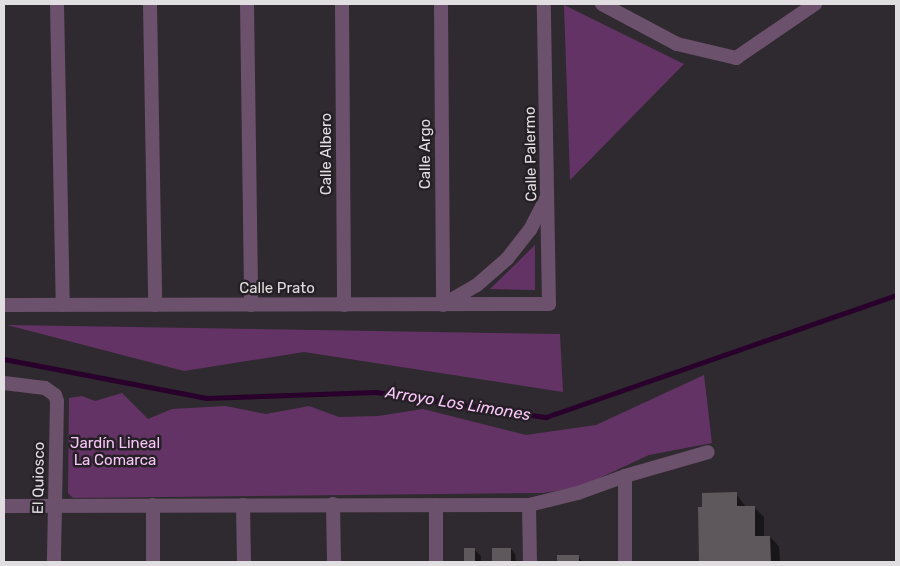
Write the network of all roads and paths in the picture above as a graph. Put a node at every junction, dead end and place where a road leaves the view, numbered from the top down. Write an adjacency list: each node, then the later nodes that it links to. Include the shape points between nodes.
1 (57, 4): 11 (street)
2 (150, 4): 12 (street)
3 (246, 4): 13 (street)
4 (342, 4): 14 (street, Calle Albero)
5 (441, 4): 15 (street, Calle Argo)
6 (544, 4): 9 (street, Calle Palermo)
7 (602, 4): 8 (street, via 677,44 736,58)
8 (815, 4)
9 (548, 195): 10 (street, Calle Palermo); 15 (street, via 530,230 507,259 477,285)
10 (549, 304): 15 (street, Calle Prato)
11 (63, 305): 12 (street, Calle Prato); 16 (street, Calle Prato)
12 (155, 305): 13 (street, Calle Prato)
13 (251, 305): 14 (street, Calle Prato)
14 (344, 305): 15 (street, Calle Prato)
15 (444, 305)
16 (4, 306)
17 (4, 383): 26 (street, El Quiosco, via 45,388 55,395)
18 (708, 452): 19 (street)
19 (625, 476): 24 (street, via 578,494); 33 (street)
20 (333, 504): 22 (street); 23 (street); 30 (street)
21 (153, 505): 22 (street); 26 (street); 28 (street)
22 (244, 505): 29 (street)
23 (436, 505): 24 (street); 31 (street)
24 (529, 505): 32 (street)
25 (4, 506): 26 (street)
26 (54, 506): 27 (street, El Quiosco)
27 (54, 562)
28 (153, 562)
29 (244, 562)
30 (334, 562)
31 (436, 562)
32 (530, 562)
33 (626, 562)

